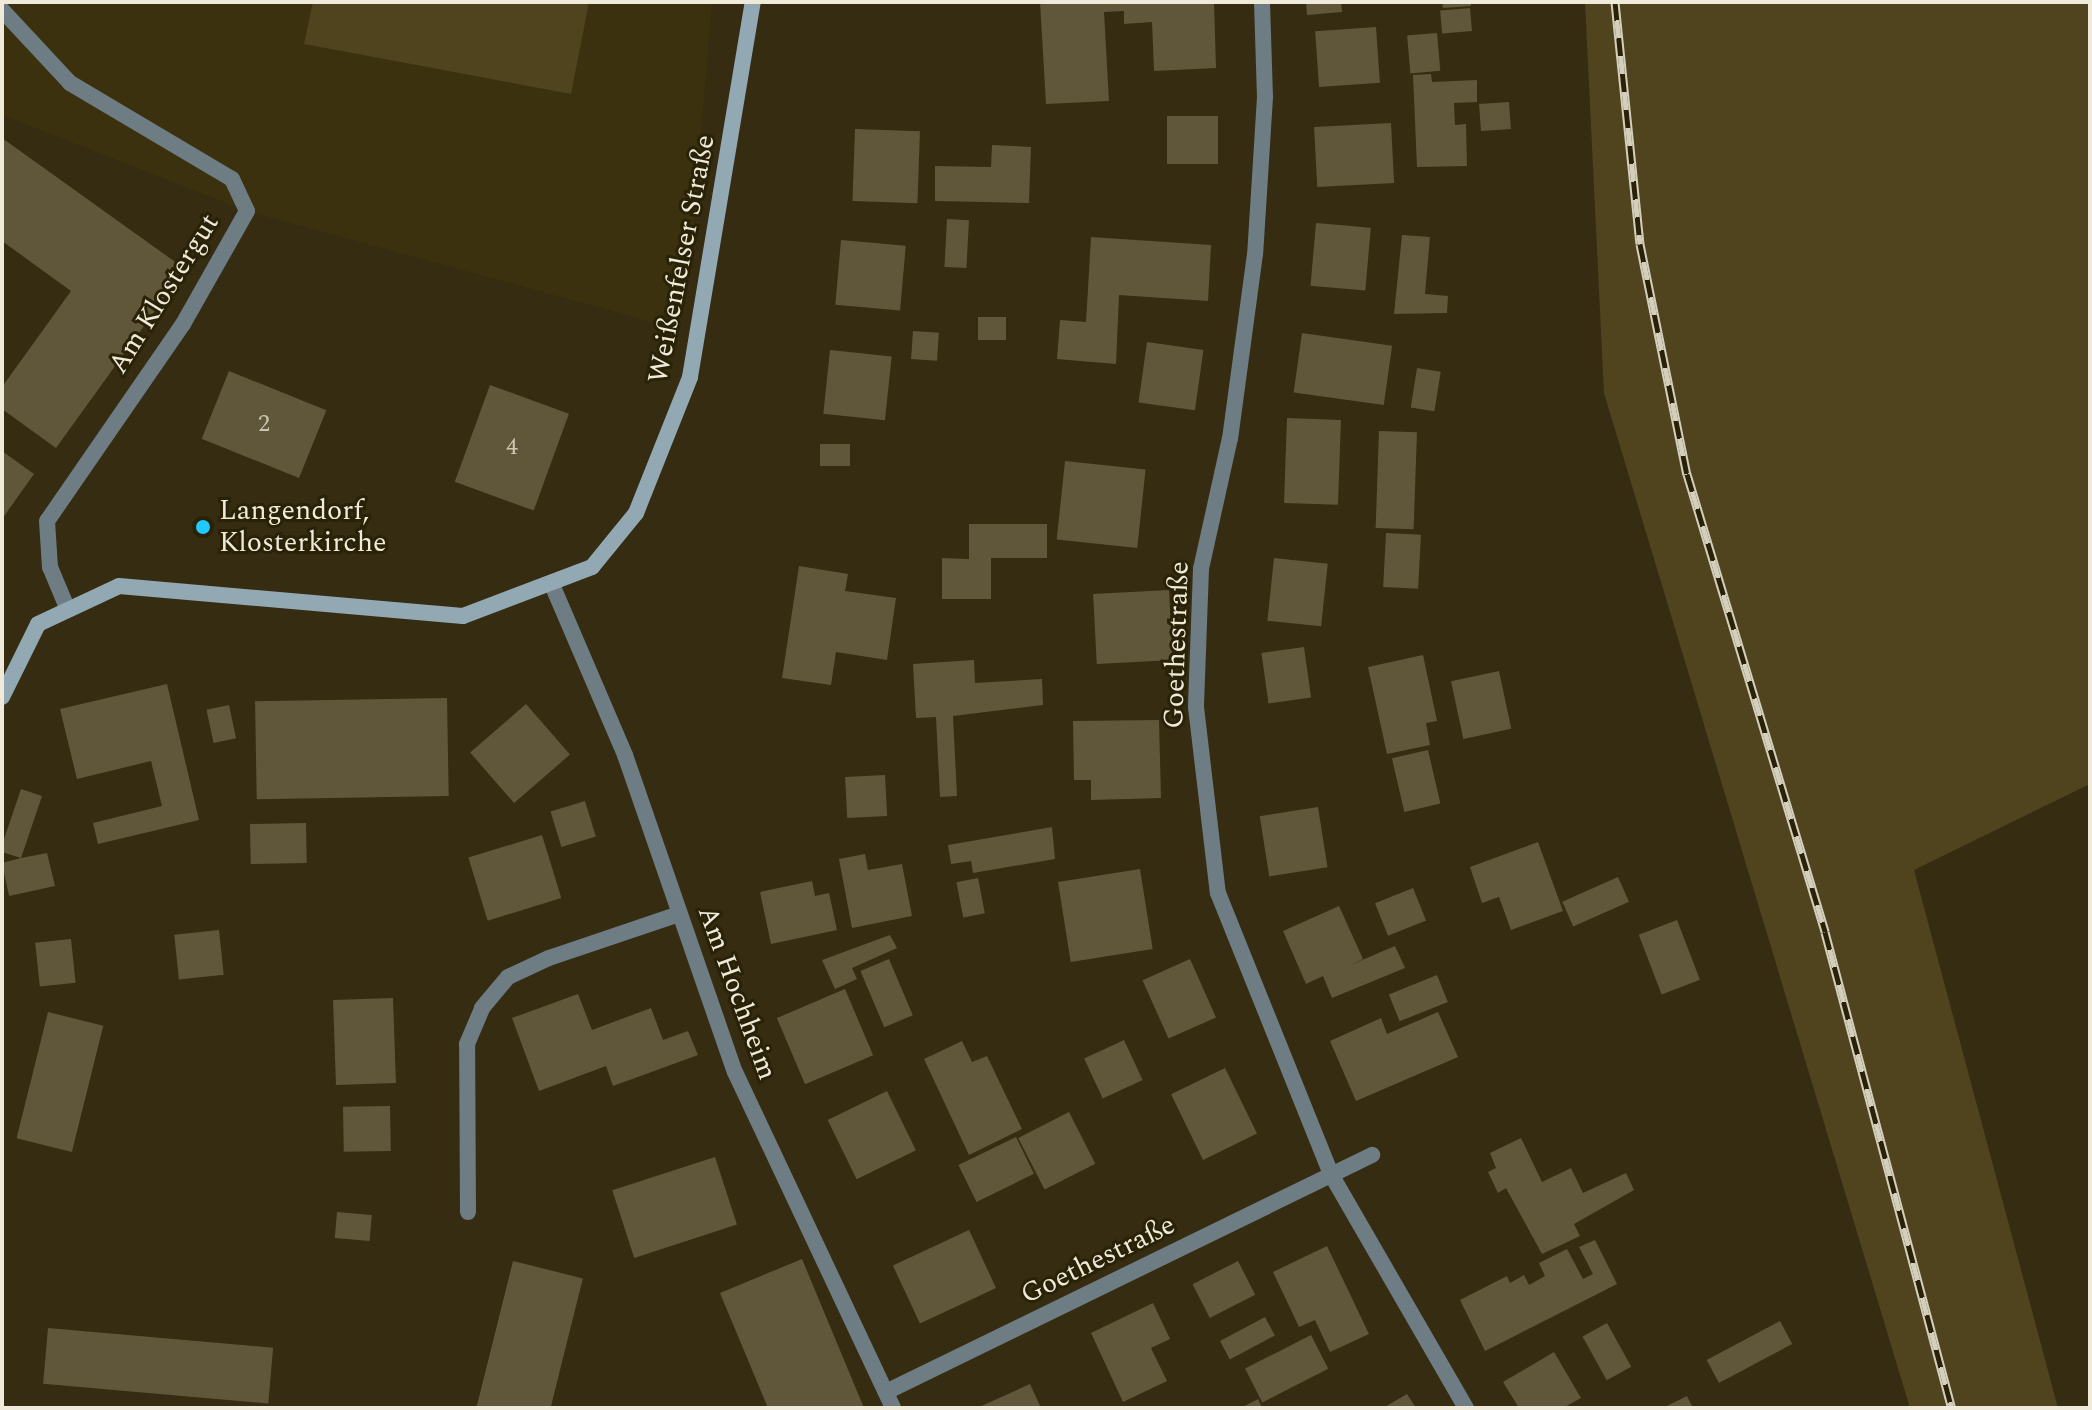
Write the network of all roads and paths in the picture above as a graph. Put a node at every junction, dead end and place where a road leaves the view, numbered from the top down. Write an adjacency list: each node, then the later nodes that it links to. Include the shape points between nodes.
1 (753, 2): 4 (street, Weißenfelser Straße, via 690,377 636,513 592,567)
2 (1262, 2): 9 (street, Goethestraße, via 1265,97 1255,254 1230,438 1201,569 1196,707 1218,893)
3 (2, 10): 5 (street, Am Klostergut, via 70,83 232,179 247,211 183,324 47,521 50,567)
4 (553, 587): 5 (street, Weißenfelser Straße, via 463,616 209,588 119,586); 7 (street, Am Hochheim, via 625,755)
5 (66, 605): 6 (street, Weißenfelser Straße, via 38,624)
6 (2, 697)
7 (679, 914): 10 (street, via 508,977 482,1008 467,1044); 11 (street, Am Hochheim, via 735,1072)
8 (1372, 1155): 9 (street, Goethestraße)
9 (1332, 1176): 11 (street, Goethestraße); 13 (street, Goethestraße)
10 (468, 1212)
11 (886, 1392): 12 (street, Am Hochheim)
12 (893, 1408)
13 (1466, 1408)

